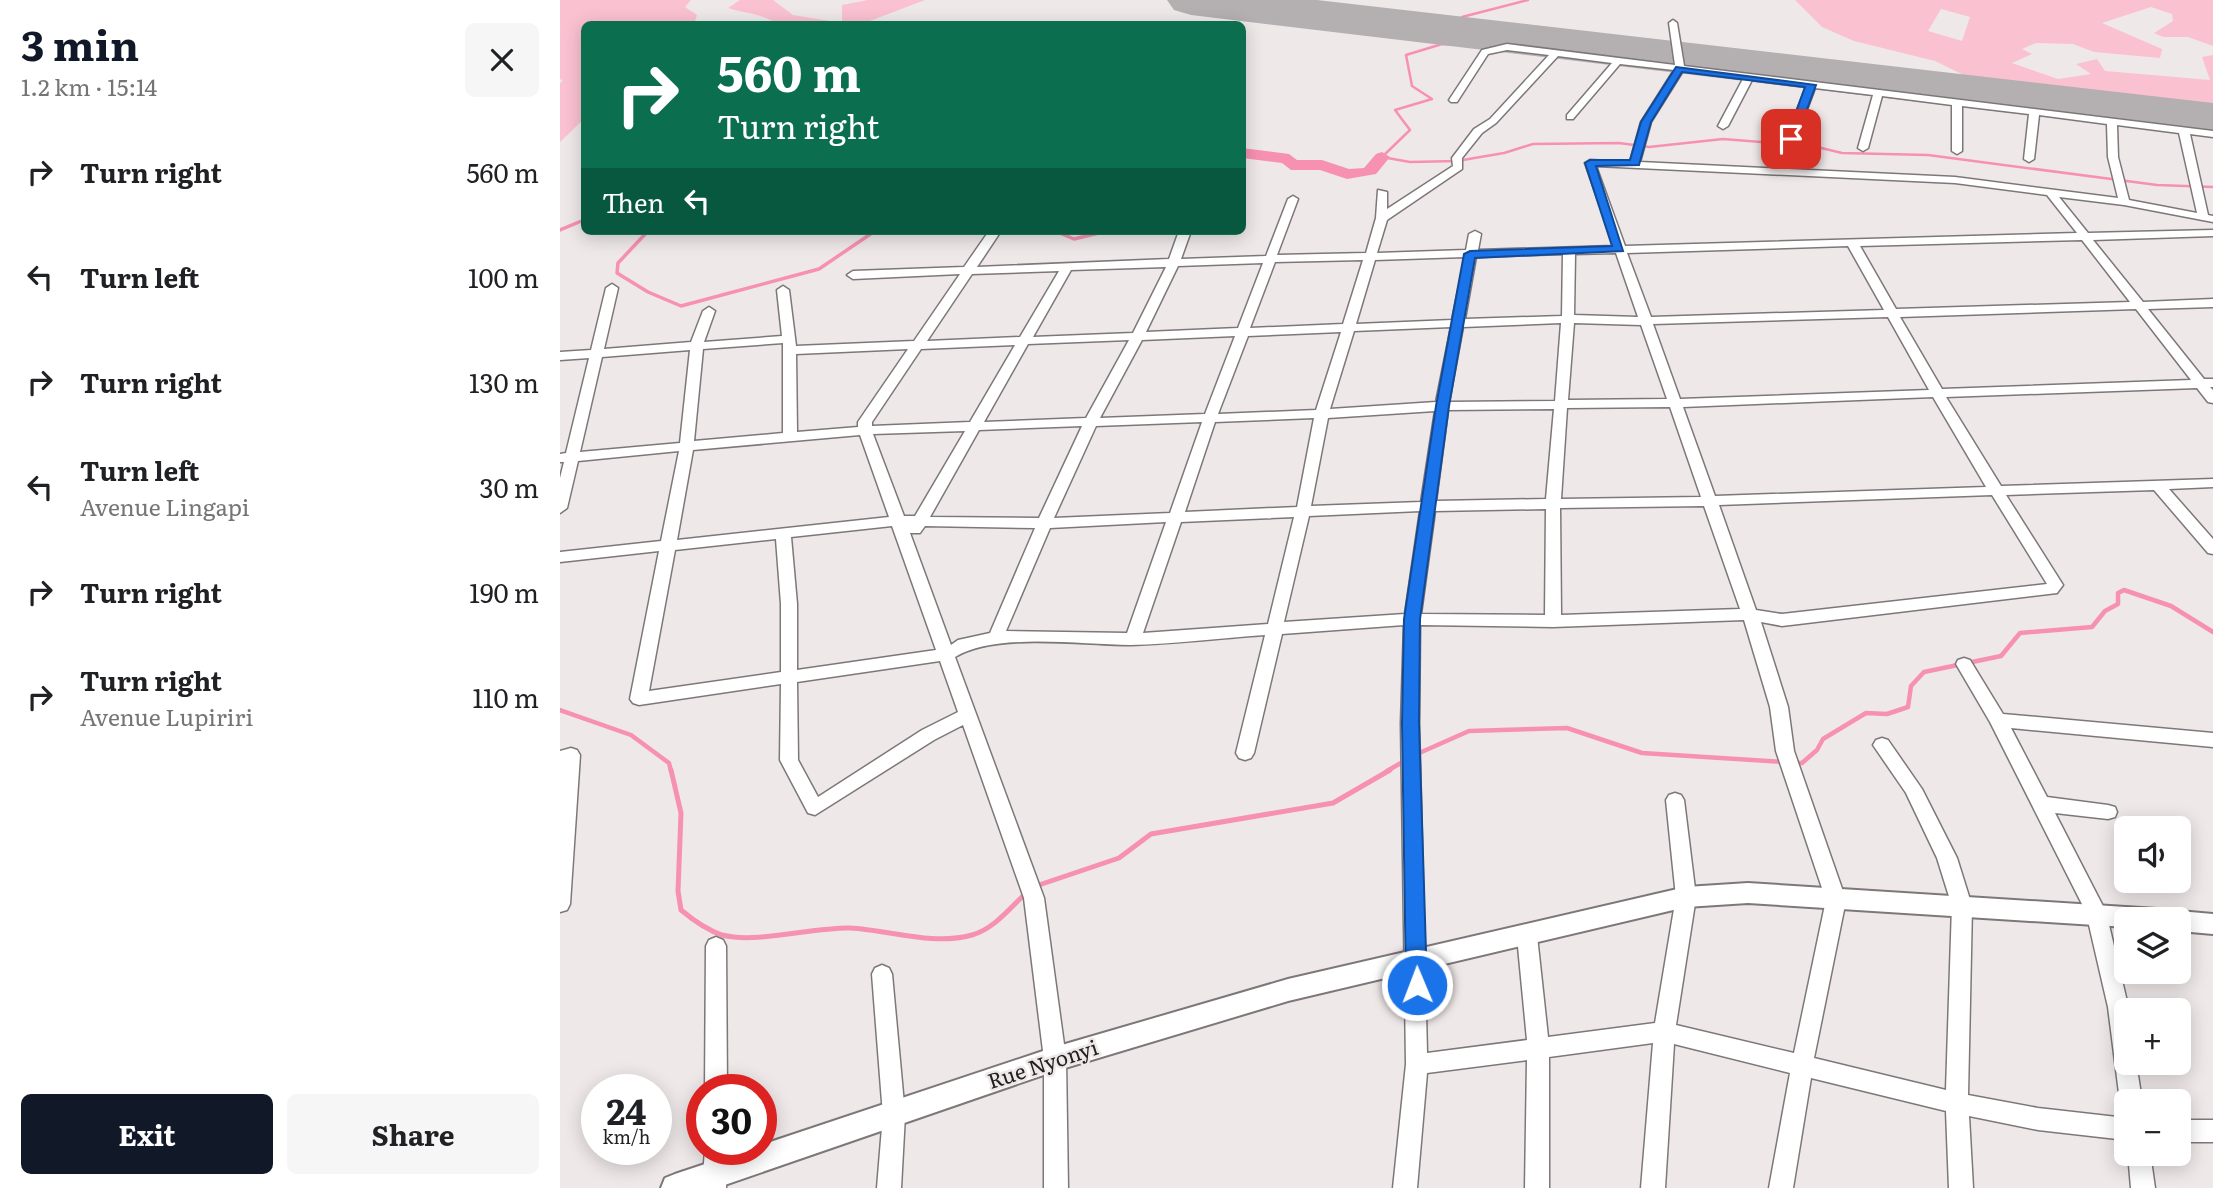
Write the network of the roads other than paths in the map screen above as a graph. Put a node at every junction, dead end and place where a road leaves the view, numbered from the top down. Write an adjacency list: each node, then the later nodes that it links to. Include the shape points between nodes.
1 (1673, 23): 4 (street)
2 (1555, 54): 3 (street); 8 (street, via 1507,47 1489,50); 25 (street, via 1493,121 1478,131 1457,158 1458,167)
3 (1616, 62): 4 (street); 11 (street)
4 (1680, 69): 5 (street); 20 (street, via 1646,122)
5 (1749, 77): 6 (street); 13 (street)
6 (1811, 85): 7 (street); 16 (street)
7 (1878, 93): 9 (street); 17 (street)
8 (1454, 100)
9 (1957, 103): 10 (street); 18 (street)
10 (2034, 112): 12 (street); 19 (street)
11 (1570, 117)
12 (2112, 122): 14 (street); 24 (street, via 2113,158)
13 (1723, 126)
14 (2184, 131): 15 (street); 26 (street)
15 (2213, 134)
16 (1791, 139)
17 (1863, 148)
18 (1957, 151)
19 (2029, 159)
20 (1635, 163): 22 (street, via 1955,180); 33 (street, via 1590,163)
21 (1382, 192): 25 (street)
22 (2050, 192): 24 (street); 31 (street)
23 (1293, 199): 37 (street)
24 (2124, 202): 26 (street)
25 (1382, 218): 36 (street)
26 (2208, 218)
27 (2213, 233): 31 (street)
28 (1475, 234): 35 (street)
29 (992, 235): 40 (street)
30 (1184, 235): 38 (street)
31 (2082, 237): 32 (street); 45 (street)
32 (1852, 243): 33 (street); 47 (street)
33 (1619, 249): 34 (street); 49 (street)
34 (1569, 250): 35 (street); 48 (street)
35 (1470, 254): 36 (street); 50 (street)
36 (1372, 258): 37 (street); 51 (street)
37 (1272, 259): 38 (street); 52 (street)
38 (1175, 264): 39 (street); 53 (street)
39 (1066, 268): 40 (street); 54 (street)
40 (969, 271): 41 (street); 57 (street)
41 (853, 275)
42 (612, 288): 58 (street)
43 (783, 290): 56 (street)
44 (2213, 303): 45 (street)
45 (2138, 305): 47 (street); 60 (street)
46 (709, 311): 55 (street)
47 (1894, 314): 49 (street); 61 (street)
48 (1568, 319): 49 (street); 50 (street); 64 (street)
49 (1645, 321): 63 (street)
50 (1457, 325): 51 (street); 65 (street)
51 (1349, 329): 52 (street); 66 (street)
52 (1245, 331): 53 (street); 67 (street)
53 (1135, 336): 54 (street); 68 (street)
54 (1024, 342): 57 (street); 69 (street)
55 (697, 344): 56 (street); 58 (street); 72 (street)
56 (790, 344): 57 (street); 71 (street)
57 (917, 344): 70 (street)
58 (597, 352): 59 (street); 73 (street)
59 (560, 356)
60 (2206, 383): 61 (street); 62 (street)
61 (1936, 392): 63 (street); 76 (street)
62 (2213, 399)
63 (1675, 403): 64 (street); 77 (street)
64 (1559, 404): 65 (street); 78 (street)
65 (1442, 406): 66 (street); 79 (street)
66 (1322, 414): 67 (street); 81 (street)
67 (1210, 418): 68 (street); 82 (street)
68 (1091, 422): 69 (street); 84 (street)
69 (974, 426): 70 (street); 85 (street)
70 (865, 430): 71 (street); 83 (street)
71 (790, 436): 72 (street)
72 (687, 444): 73 (street); 87 (street)
73 (566, 458): 80 (street)
74 (2213, 482): 75 (street)
75 (2157, 484): 76 (street); 89 (street)
76 (1997, 491): 77 (street); 91 (street, via 2052,580 2051,589 1782,620)
77 (1709, 500): 78 (street); 91 (street)
78 (1553, 503): 79 (street); 93 (street)
79 (1428, 506): 81 (street); 92 (street)
80 (560, 508)
81 (1303, 512): 82 (street); 94 (street)
82 (1174, 516): 84 (street); 96 (street)
83 (896, 521): 85 (street); 86 (street); 88 (street)
84 (1044, 523): 85 (street); 95 (street)
85 (917, 524): 88 (street)
86 (783, 534): 87 (street); 99 (street, via 789,604)
87 (667, 547): 90 (street); 99 (street, via 639,699)
88 (907, 549): 97 (street)
89 (2213, 549)
90 (560, 558)
91 (1748, 614): 93 (street); 110 (street, via 1779,706 1785,751)
92 (1412, 619): 93 (street); 94 (street); 119 (street)
93 (1553, 621)
94 (1276, 630): 96 (street); 104 (street)
95 (996, 637): 96 (street); 97 (street, via 964,644)
96 (1133, 639)
97 (948, 654): 99 (street); 100 (street)
98 (1964, 664): 101 (street)
99 (787, 677): 100 (street, via 789,760 815,808)
100 (967, 715): 123 (street, via 1031,891)
101 (1998, 720): 102 (street); 107 (street)
102 (2213, 740)
103 (1882, 744): 112 (street, via 1913,789 1947,858)
104 (1245, 753)
105 (560, 758): 111 (street, via 570,755)
106 (1675, 800): 109 (street)
107 (2041, 804): 108 (street); 113 (street)
108 (2108, 812)
109 (1686, 897): 110 (street, Rue Nyonyi, via 1748,893); 117 (street, Rue Nyonyi); 121 (street)
110 (1836, 900): 112 (street, Rue Nyonyi); 125 (street)
111 (560, 904)
112 (1962, 906): 113 (street, Rue Nyonyi); 128 (street)
113 (2096, 912): 114 (street, Rue Nyonyi); 127 (street, via 2118,1006)
114 (2114, 914)
115 (2191, 922): 116 (street)
116 (2213, 925)
117 (1527, 936): 119 (street, Rue Nyonyi); 122 (street)
118 (716, 946): 126 (street)
119 (1416, 960): 123 (street, Rue Nyonyi, via 1288,990); 124 (street)
120 (882, 974): 129 (street)
121 (1664, 1032): 122 (street); 125 (street); 140 (street)
122 (1538, 1047): 124 (street); 139 (street)
123 (1055, 1059): 129 (street, Rue Nyonyi); 137 (street)
124 (1417, 1064): 138 (street)
125 (1802, 1066): 128 (street); 141 (street)
126 (716, 1074)
127 (2129, 1089)
128 (1957, 1103): 130 (street); 142 (street)
129 (894, 1115): 134 (street, Rue Nyonyi); 136 (street)
130 (2114, 1128)
131 (2191, 1131): 132 (street)
132 (2213, 1131)
133 (2140, 1166): 143 (street)
134 (716, 1171): 135 (street, Rue Nyonyi)
135 (675, 1188)
136 (889, 1188)
137 (1056, 1188)
138 (1405, 1188)
139 (1537, 1188)
140 (1653, 1188)
141 (1781, 1188)
142 (1961, 1188)
143 (2143, 1188)

